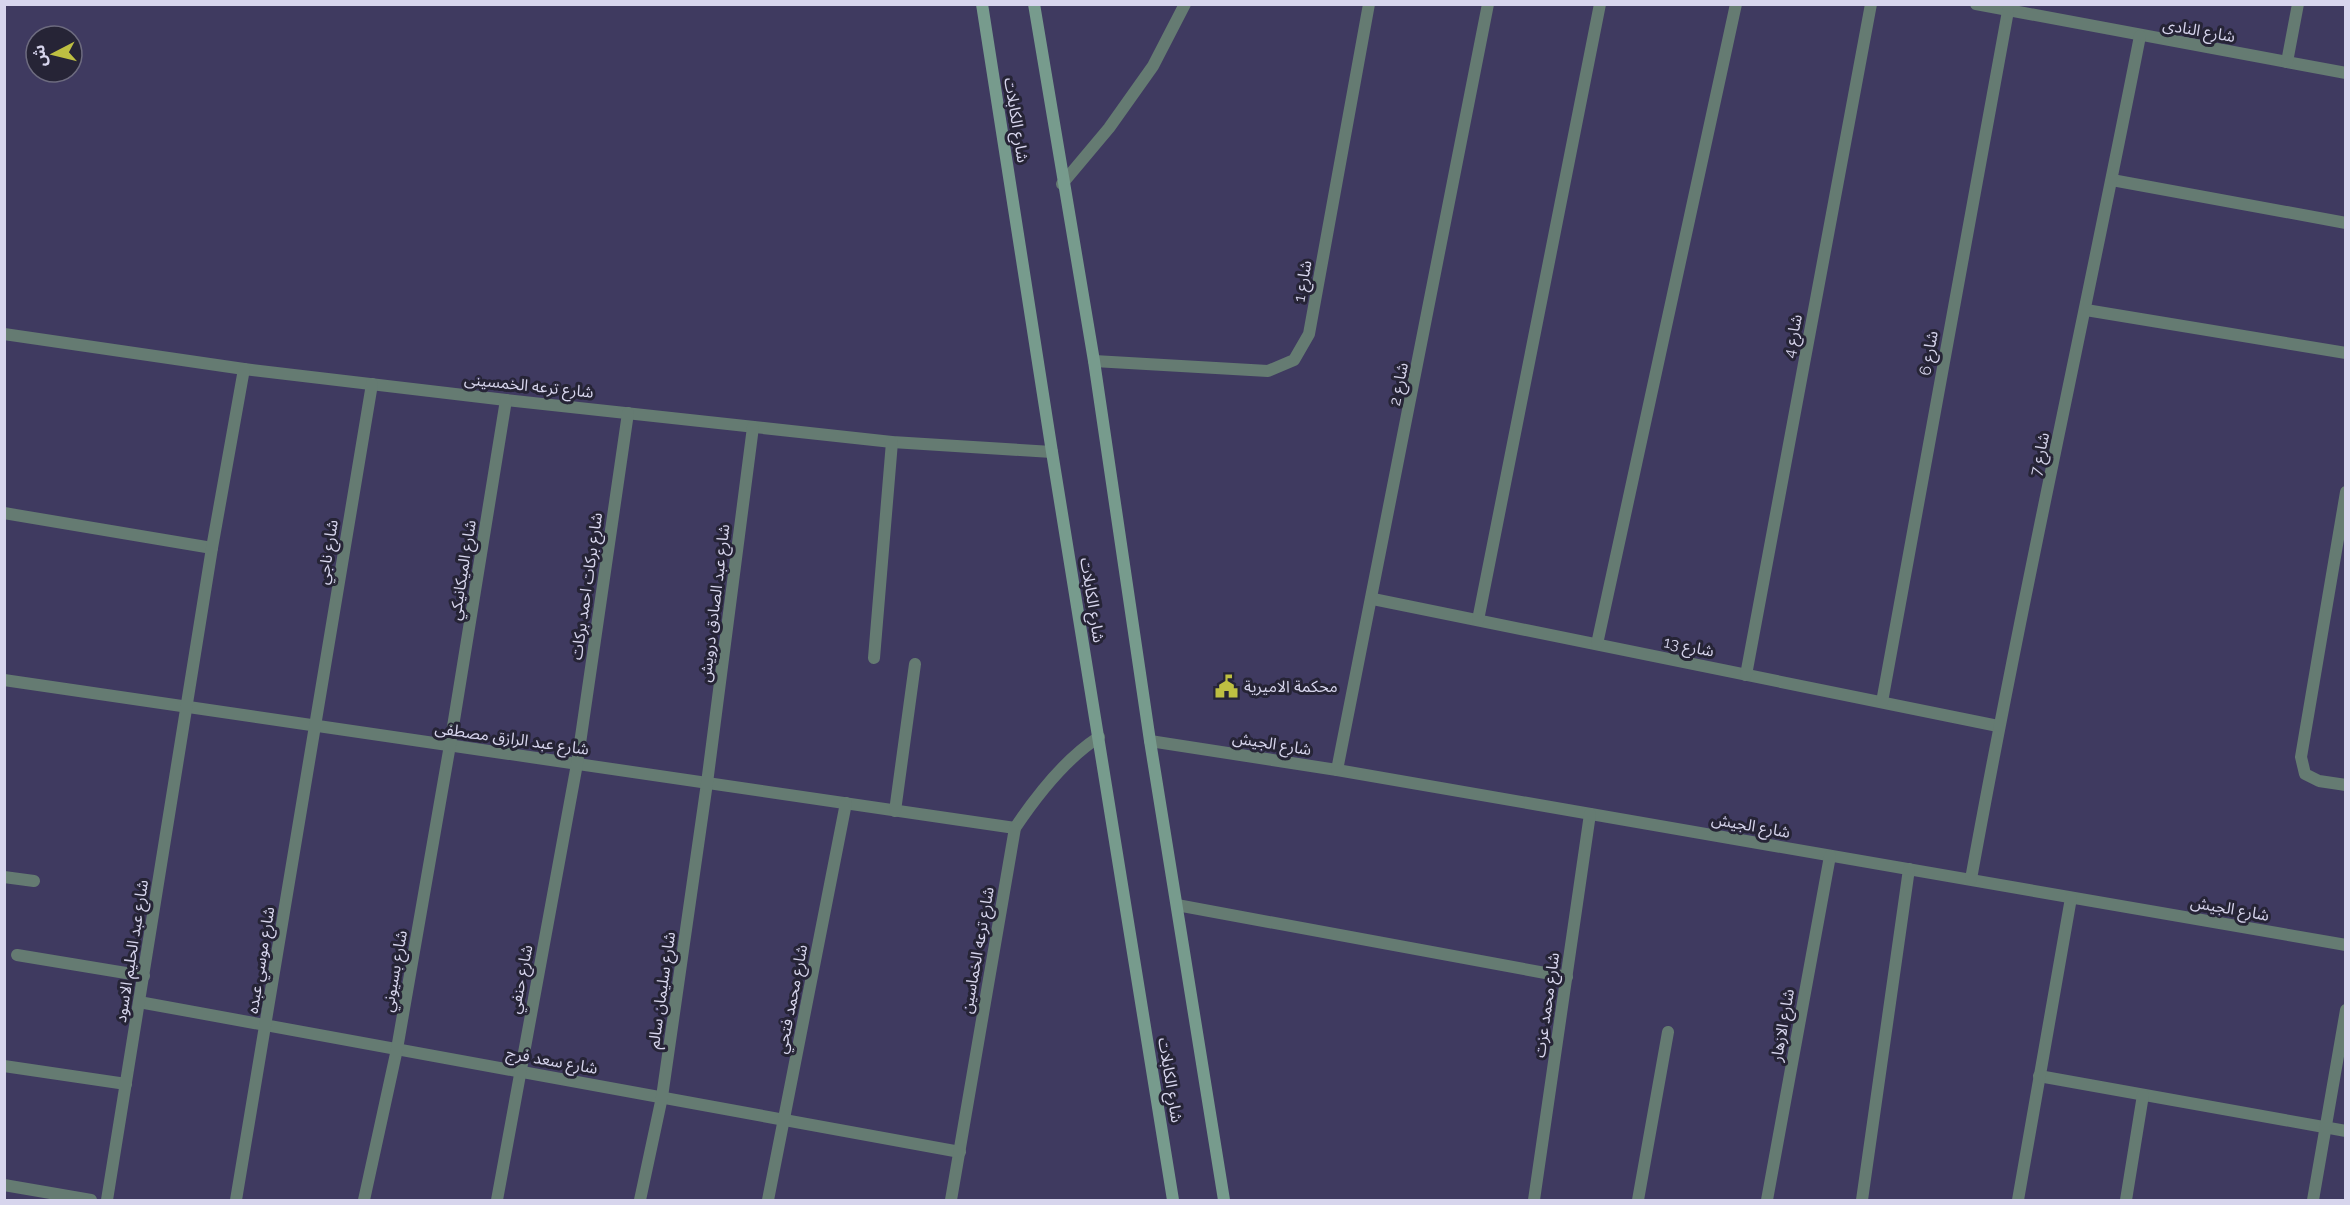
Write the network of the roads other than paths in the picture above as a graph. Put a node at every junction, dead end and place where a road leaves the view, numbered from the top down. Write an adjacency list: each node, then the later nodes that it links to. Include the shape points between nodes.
1 (982, 4): 28 (main road, شارع الكابلات)
2 (1034, 4): 16 (main road, شارع الكابلات)
3 (1185, 4): 16 (street, via 1153,66 1109,128)
4 (1369, 4): 21 (street, شارع 1, via 1309,334 1294,360 1268,371)
5 (1488, 4): 32 (street, شارع 2)
6 (1600, 4): 33 (street)
7 (1736, 4): 34 (street)
8 (1871, 4): 37 (street, شارع 4)
9 (1976, 4): 11 (street, شارع النادى)
10 (2298, 4): 13 (street)
11 (2008, 10): 12 (street, شارع النادى); 39 (street, شارع 6)
12 (2140, 36): 13 (street, شارع النادى); 15 (street, شارع 7)
13 (2287, 62): 14 (street, شارع النادى)
14 (2346, 73)
15 (2112, 180): 17 (street); 18 (street, شارع 7)
16 (1062, 184): 21 (main road, شارع الكابلات)
17 (2346, 223)
18 (2086, 310): 20 (street); 42 (street, شارع 7)
19 (4, 334): 22 (street, شارع ترعه الخمسينى)
20 (2346, 353)
21 (1094, 361): 44 (main road, شارع الكابلات)
22 (244, 369): 23 (street, شارع ترعه الخمسينى); 31 (street, شارع عبد الحليم الاسود)
23 (372, 384): 24 (street, شارع ترعه الخمسينى); 41 (street, شارع ناجي)
24 (506, 399): 25 (street, شارع ترعه الخمسينى); 45 (street, شارع الميكانيكي)
25 (628, 413): 26 (street, شارع ترعه الخمسينى); 46 (street, شارع بركات احمد بركات)
26 (753, 427): 27 (street, شارع ترعه الخمسينى); 48 (street, شارع عبد الصادق درويش)
27 (891, 442): 28 (street, شارع ترعه الخمسينى); 35 (street)
28 (1052, 452): 43 (main road, شارع الكابلات)
29 (2346, 492): 49 (street, via 2301,757 2305,774 2319,781)
30 (4, 513): 31 (street)
31 (212, 548): 40 (street, شارع عبد الحليم الاسود)
32 (1373, 599): 33 (street, شارع 13); 47 (street, شارع 2)
33 (1478, 620): 34 (street, شارع 13)
34 (1597, 644): 37 (street, شارع 13)
35 (874, 658)
36 (915, 664): 51 (street)
37 (1746, 675): 39 (street, شارع 13)
38 (4, 680): 40 (street, شارع عبد الرازق مصطفى)
39 (1882, 702): 42 (street, شارع 13)
40 (187, 706): 41 (street, شارع عبد الرازق مصطفى); 63 (street, شارع عبد الحليم الاسود)
41 (315, 725): 45 (street, شارع عبد الرازق مصطفى); 67 (street, شارع موسي عبده)
42 (1998, 726): 57 (street, شارع 7)
43 (1099, 737): 53 (street, شارع ترعه الخماسين, via 1034,799); 89 (main road, شارع الكابلات)
44 (1150, 741): 47 (street, شارع الجيش); 60 (main road, شارع الكابلات)
45 (450, 745): 46 (street, شارع عبد الرازق مصطفى); 69 (street, شارع بسيوني)
46 (577, 764): 48 (street, شارع عبد الرازق مصطفى); 71 (street, شارع حنفي)
47 (1337, 770): 52 (street, شارع الجيش)
48 (707, 783): 50 (street, شارع عبد الرازق مصطفى); 75 (street, شارع سليمان سالم)
49 (2346, 785)
50 (846, 803): 51 (street, شارع عبد الرازق مصطفى); 76 (street, شارع محمد فتحي)
51 (896, 811): 53 (street, شارع عبد الرازق مصطفى)
52 (1590, 814): 54 (street, شارع الجيش); 64 (street, شارع محمد عزت)
53 (1015, 828): 79 (street, شارع ترعه الخماسين)
54 (1830, 856): 55 (street, شارع الجيش); 93 (street, شارع الازهار)
55 (1909, 869): 57 (street, شارع الجيش); 94 (street)
56 (4, 877): 58 (street)
57 (1971, 879): 59 (street, شارع الجيش)
58 (34, 881)
59 (2071, 898): 61 (street, شارع الجيش); 72 (street)
60 (1177, 905): 64 (street); 90 (main road, شارع الكابلات)
61 (2346, 945)
62 (17, 955): 63 (street)
63 (144, 976): 65 (street, شارع عبد الحليم الاسود)
64 (1567, 977): 91 (street, شارع محمد عزت)
65 (139, 1002): 67 (street, شارع سعد فرج); 73 (street, شارع عبد الحليم الاسود)
66 (2346, 1010): 77 (street)
67 (266, 1025): 69 (street, شارع سعد فرج); 83 (street, شارع موسي عبده)
68 (1668, 1032): 92 (street)
69 (397, 1049): 71 (street, شارع سعد فرج); 84 (street, شارع بسيوني)
70 (4, 1066): 73 (street)
71 (519, 1071): 75 (street, شارع سعد فرج); 85 (street, شارع حنفي)
72 (2040, 1076): 74 (street); 95 (street)
73 (126, 1084): 82 (street, شارع عبد الحليم الاسود)
74 (2143, 1095): 77 (street); 96 (street)
75 (662, 1097): 76 (street, شارع سعد فرج); 86 (street, شارع سليمان سالم)
76 (784, 1119): 79 (street, شارع سعد فرج); 87 (street, شارع محمد فتحي)
77 (2325, 1128): 78 (street); 97 (street)
78 (2346, 1131)
79 (960, 1152): 88 (street, شارع ترعه الخماسين)
80 (4, 1185): 81 (street)
81 (91, 1200)
82 (107, 1200)
83 (236, 1200)
84 (364, 1200)
85 (497, 1200)
86 (640, 1200)
87 (768, 1200)
88 (951, 1200)
89 (1173, 1200)
90 (1224, 1200)
91 (1534, 1200)
92 (1638, 1200)
93 (1767, 1200)
94 (1862, 1200)
95 (2018, 1200)
96 (2127, 1200)
97 (2313, 1200)

